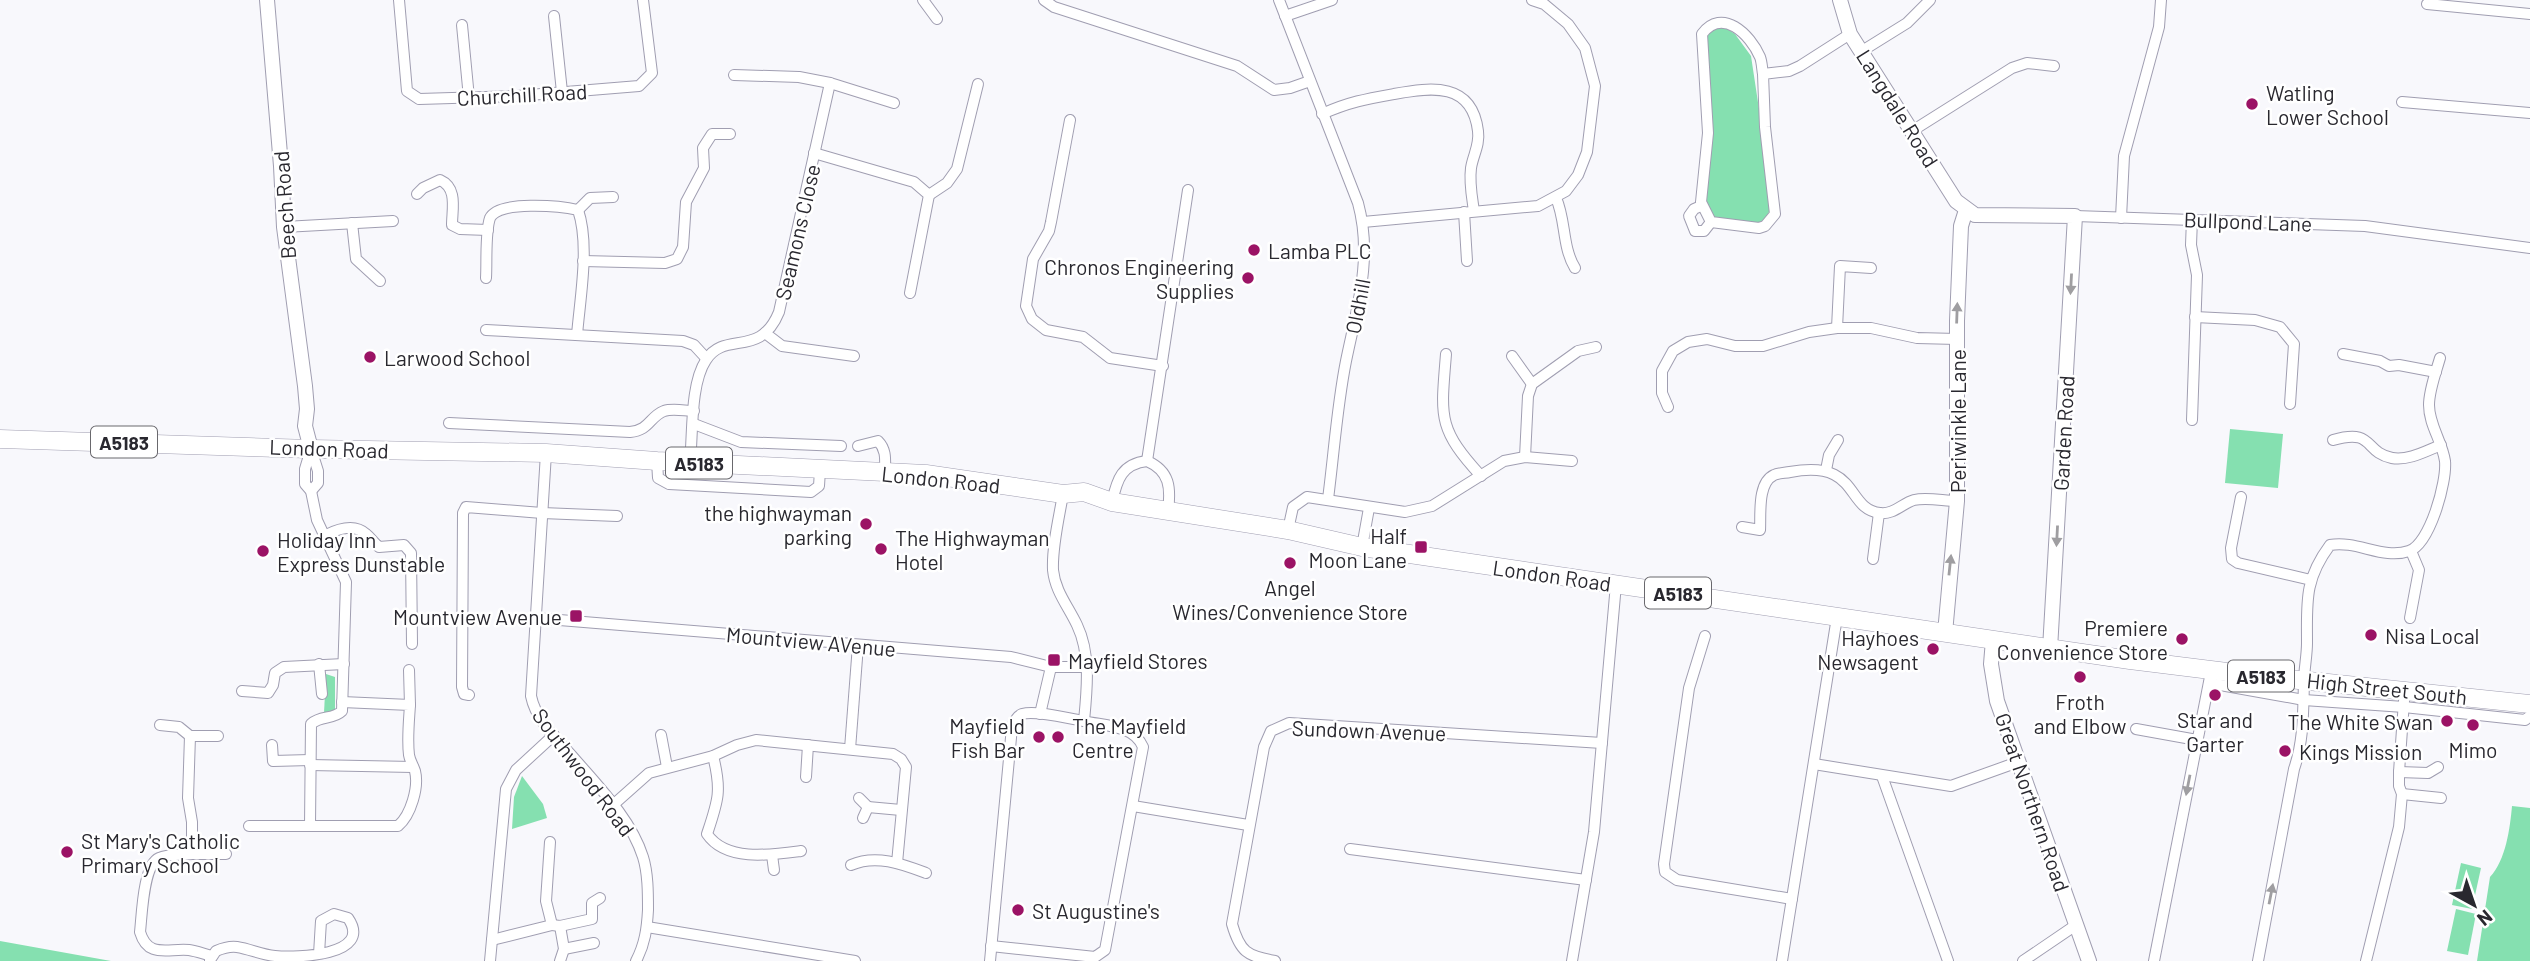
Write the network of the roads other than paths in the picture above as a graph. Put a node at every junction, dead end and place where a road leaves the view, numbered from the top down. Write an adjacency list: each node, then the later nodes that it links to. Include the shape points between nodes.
1 (267, 0): 52 (street, Beech Road)
2 (399, 0): 27 (street, Churchill Road, via 407,91 419,99)
3 (643, 0): 26 (street, Churchill Road, via 652,73 639,86)
4 (923, 0): 16 (street)
5 (1044, 0): 23 (street, via 1237,66 1274,90)
6 (1279, 0): 15 (street, Oldhill)
7 (1332, 0): 15 (street)
8 (1532, 0): 40 (street, via 1569,24 1585,48 1595,86 1587,152 1578,175)
9 (1840, 0): 18 (street, Langdale Road)
10 (1930, 0): 19 (street, via 1907,23)
11 (2161, 0): 46 (street, via 2159,27 2124,156)
12 (2427, 4): 13 (street)
13 (2530, 14)
14 (554, 16): 26 (street)
15 (1285, 16): 23 (street, Oldhill)
16 (937, 19)
17 (462, 25): 27 (street)
18 (1850, 34): 19 (street, Langdale Road); 21 (street, via 1800,66)
19 (1862, 51): 33 (street, Langdale Road)
20 (2054, 66): 33 (street, via 2027,63 2012,68)
21 (1763, 74): 41 (street, via 1760,58 1745,36 1720,21 1709,24 1702,34 1708,133); 50 (street, via 1775,214 1759,228)
22 (734, 75): 24 (street)
23 (1310, 81): 31 (street, Oldhill)
24 (830, 83): 29 (street); 35 (street, Seamons Close)
25 (978, 84): 38 (street, via 957,169)
26 (562, 92): 27 (street, Churchill Road)
27 (469, 98)
28 (2402, 102): 30 (street)
29 (894, 103)
30 (2530, 113)
31 (1322, 114): 44 (street, via 1348,102 1422,89 1460,95 1472,110 1479,133 1471,165); 49 (street, Oldhill)
32 (1070, 120): 79 (street, via 1049,232 1033,259 1026,306 1032,319 1046,330 1083,337 1110,358)
33 (1912, 131): 43 (street, Langdale Road)
34 (730, 134): 55 (street, via 712,134 703,148 704,168 686,202 683,247 677,259 666,264)
35 (814, 153): 38 (street, via 914,182); 65 (street, Seamons Close, via 779,312)
36 (1188, 190): 79 (street)
37 (417, 194): 53 (street, via 440,180 448,183 453,192 452,225)
38 (929, 195): 61 (street)
39 (613, 197): 42 (street, via 590,198)
40 (1556, 198): 44 (street, via 1538,206); 57 (street, via 1569,257)
41 (1701, 206): 50 (street); 50 (street, via 1689,216 1695,231 1703,232)
42 (578, 210): 53 (street, via 506,206 496,211); 55 (street, via 583,223)
43 (1966, 210): 45 (street, Bullpond Lane, via 1975,215); 67 (street, Periwinkle Lane, one-way to 43, via 1961,228)
44 (1469, 212): 49 (street); 56 (street)
45 (2075, 216): 46 (street, Bullpond Lane); 131 (street, Garden Road, one-way to 131)
46 (2121, 218): 47 (street, Bullpond Lane)
47 (2192, 219): 54 (street, Bullpond Lane, via 2365,226); 62 (street)
48 (393, 221): 51 (street)
49 (1363, 222): 107 (street, Oldhill, via 1363,288 1346,363)
50 (1711, 222)
51 (352, 223): 52 (street); 60 (street, via 356,259)
52 (284, 227): 94 (street, Beech Road, via 307,409 304,426)
53 (488, 230): 59 (street)
54 (2530, 248)
55 (583, 261): 66 (street)
56 (1467, 261)
57 (1576, 268)
58 (1871, 268): 63 (street, via 1840,266)
59 (486, 278)
60 (380, 281)
61 (909, 293)
62 (2195, 317): 69 (street, via 2255,320 2280,327); 85 (street)
63 (1837, 328): 67 (street); 70 (street)
64 (486, 330): 66 (street)
65 (765, 333): 74 (street, via 782,346); 76 (street, via 752,342 728,344)
66 (577, 335): 76 (street, via 683,341)
67 (1957, 339): 108 (street, Periwinkle Lane)
68 (2307, 339): 69 (street)
69 (2294, 344): 82 (street)
70 (1763, 346): 78 (street); 83 (street, via 1707,339 1673,351 1662,371 1662,393)
71 (1595, 347): 81 (street, via 1578,351)
72 (1446, 354): 104 (street, via 1443,419 1456,449)
73 (2343, 354): 80 (street)
74 (854, 356)
75 (1512, 356): 81 (street)
76 (706, 358): 84 (street, via 699,373)
77 (2440, 358): 80 (street)
78 (1765, 359)
79 (1163, 366): 98 (street)
80 (2436, 372): 91 (street, via 2429,403)
81 (1532, 384): 96 (street)
82 (2290, 404)
83 (1668, 407)
84 (694, 411): 86 (street, via 667,410 641,431 630,432); 87 (street)
85 (2192, 420)
86 (449, 423)
87 (694, 424): 92 (street, via 741,442); 100 (street)
88 (0, 439): 94 (main road, London Road / A5183)
89 (1838, 440): 102 (street)
90 (2333, 440): 91 (street, via 2350,435 2363,438 2392,458 2406,458)
91 (2441, 445): 119 (street, via 2444,480 2427,535)
92 (841, 446)
93 (858, 446): 103 (street, via 878,441 885,454)
94 (311, 449): 95 (main road, London Road / A5183); 117 (street, via 305,484)
95 (546, 453): 97 (main road, London Road / A5183); 112 (street, Southwood Road)
96 (1525, 457): 99 (street); 104 (street, via 1504,461)
97 (657, 461): 100 (main road, London Road / A5183); 101 (street, via 658,478 669,484 811,492 818,486)
98 (1147, 461): 109 (street, via 1122,472); 111 (street, via 1157,466 1169,483)
99 (1572, 461)
100 (690, 462): 101 (main road, London Road / A5183)
101 (820, 470): 103 (main road, London Road / A5183)
102 (1826, 470): 113 (street, via 1846,483 1866,508); 115 (street, via 1774,475 1763,492 1760,530)
103 (885, 472): 105 (main road, London Road / A5183)
104 (1481, 476): 110 (street, via 1432,506 1405,512)
105 (1063, 494): 109 (main road, London Road / A5183, via 1090,507); 135 (street, via 1054,570 1061,598 1084,642)
106 (2241, 497): 121 (street, via 2232,559)
107 (1328, 499): 110 (street); 116 (street, via 1307,497 1293,507)
108 (1957, 501): 113 (street, via 1919,499); 126 (street, Periwinkle Lane, one-way to 108)
109 (1112, 502): 111 (main road, London Road / A5183)
110 (1369, 508): 118 (street)
111 (1168, 511): 116 (main road, London Road / A5183)
112 (542, 513): 114 (street); 124 (street, Southwood Road); 141 (street, via 466,506 463,513 462,687)
113 (1879, 513): 120 (street)
114 (617, 516)
115 (1742, 527)
116 (1288, 530): 118 (main road, London Road / A5183)
117 (326, 535): 129 (street, via 358,529 379,547 404,545 411,553); 133 (street, via 346,582)
118 (1362, 547): 122 (main road, London Road / A5183)
119 (2412, 551): 121 (street, via 2394,554 2343,543 2330,545); 125 (street, via 2419,570)
120 (1873, 559)
121 (2311, 580): 138 (street, via 2305,609)
122 (1616, 584): 123 (main road, London Road / A5183); 157 (street)
123 (1837, 617): 126 (main road, London Road / A5183); 164 (street)
124 (535, 618): 130 (street, Mountview AVenue); 155 (street, Southwood Road, via 531,696 538,716)
125 (2410, 618)
126 (1945, 633): 128 (main road, London Road / A5183)
127 (1705, 636): 194 (street, via 1689,688 1665,872 1677,880)
128 (1993, 640): 131 (main road, High Street South / A5183); 163 (street, Great Northern Road, via 1991,664 1997,701)
129 (412, 643)
130 (858, 645): 134 (street, Mountview AVenue, via 1010,657); 160 (street)
131 (2050, 649): 137 (main road, High Street South / A5183)
132 (319, 664): 133 (street); 139 (street, via 279,669 268,693); 140 (street)
133 (344, 664): 144 (street)
134 (1051, 667): 135 (street, Mountview AVenue); 147 (street)
135 (1086, 667): 149 (street)
136 (409, 670): 146 (street)
137 (2210, 677): 138 (main road, High Street South / A5183); 143 (street); 156 (street)
138 (2304, 679): 142 (main road, High Street South / A5183); 143 (street)
139 (242, 691)
140 (322, 694)
141 (469, 695)
142 (2404, 699): 143 (street); 145 (main road, High Street South / A5183); 148 (street, via 2525,720); 168 (street)
143 (2304, 700): 216 (street, one-way to 143, via 2301,749)
144 (342, 702): 146 (street); 162 (street, via 337,716 317,718 311,724)
145 (2530, 704)
146 (410, 705): 165 (street, via 409,757)
147 (1040, 714): 149 (street); 200 (street, via 1022,714 1012,727)
148 (2530, 716)
149 (1084, 721): 175 (street, via 1130,731 1140,738 1143,747)
150 (160, 725): 153 (street, via 179,727)
151 (2136, 730): 156 (street)
152 (661, 734): 166 (street)
153 (190, 736): 154 (street); 185 (street)
154 (218, 736)
155 (554, 736): 174 (street, Southwood Road); 198 (street, via 516,770 506,789)
156 (2197, 740): 215 (street, one-way to 215)
157 (1602, 743): 177 (street, Sundown Avenue, via 1289,723 1271,731 1264,747); 192 (street)
158 (272, 744): 162 (street, via 273,761)
159 (808, 745): 160 (street); 161 (street, via 756,740); 170 (street)
160 (850, 749): 176 (street, via 901,759 906,767)
161 (713, 756): 166 (street); 180 (street, via 720,782)
162 (310, 762): 165 (street); 179 (street)
163 (2018, 762): 169 (street, via 1951,786); 195 (street, Great Northern Road)
164 (1814, 764): 169 (street); 194 (street)
165 (413, 767): 179 (street, via 415,797 406,820 398,826)
166 (667, 767): 174 (street, via 649,773)
167 (2438, 767): 168 (street, via 2428,773)
168 (2399, 772): 171 (street)
169 (1882, 776): 212 (street)
170 (806, 777)
171 (2402, 794): 173 (street); 217 (street, via 2399,827)
172 (859, 798): 176 (street, via 866,812)
173 (2441, 798)
174 (613, 805): 197 (street, Southwood Road, via 644,858)
175 (1133, 806): 177 (street); 200 (street, via 1105,950 1095,957)
176 (901, 810): 188 (street)
177 (1248, 825): 209 (street, Sundown Avenue, via 1232,924 1237,944 1252,957)
178 (249, 826): 179 (street)
179 (310, 826)
180 (707, 834): 181 (street); 187 (street, via 727,851)
181 (694, 835)
182 (550, 842): 196 (street, via 546,901)
183 (1350, 849): 192 (street)
184 (801, 851): 187 (street)
185 (192, 854): 186 (street); 203 (street, via 161,856 152,862 140,932 143,942 156,952 190,950)
186 (226, 854)
187 (772, 855): 190 (street)
188 (897, 863): 189 (street, via 864,859); 191 (street)
189 (851, 864)
190 (774, 870)
191 (926, 873)
192 (1586, 880): 210 (street)
193 (600, 898): 196 (street, via 592,903 592,919)
194 (1792, 899): 211 (street)
195 (2076, 925): 213 (street); 214 (street, Great Northern Road)
196 (556, 926): 198 (street); 201 (street)
197 (647, 928): 206 (street, Southwood Road); 207 (street)
198 (492, 940): 204 (street)
199 (594, 943): 201 (street)
200 (991, 946): 208 (street)
201 (564, 949): 205 (street)
202 (318, 954): 203 (street, via 273,956 235,947 216,950)
203 (211, 958)
204 (491, 961)
205 (560, 961)
206 (636, 961)
207 (855, 961)
208 (990, 961)
209 (1275, 961)
210 (1572, 961)
211 (1782, 961)
212 (1948, 961)
213 (2023, 961)
214 (2089, 961)
215 (2154, 961)
216 (2258, 961)
217 (2366, 961)

